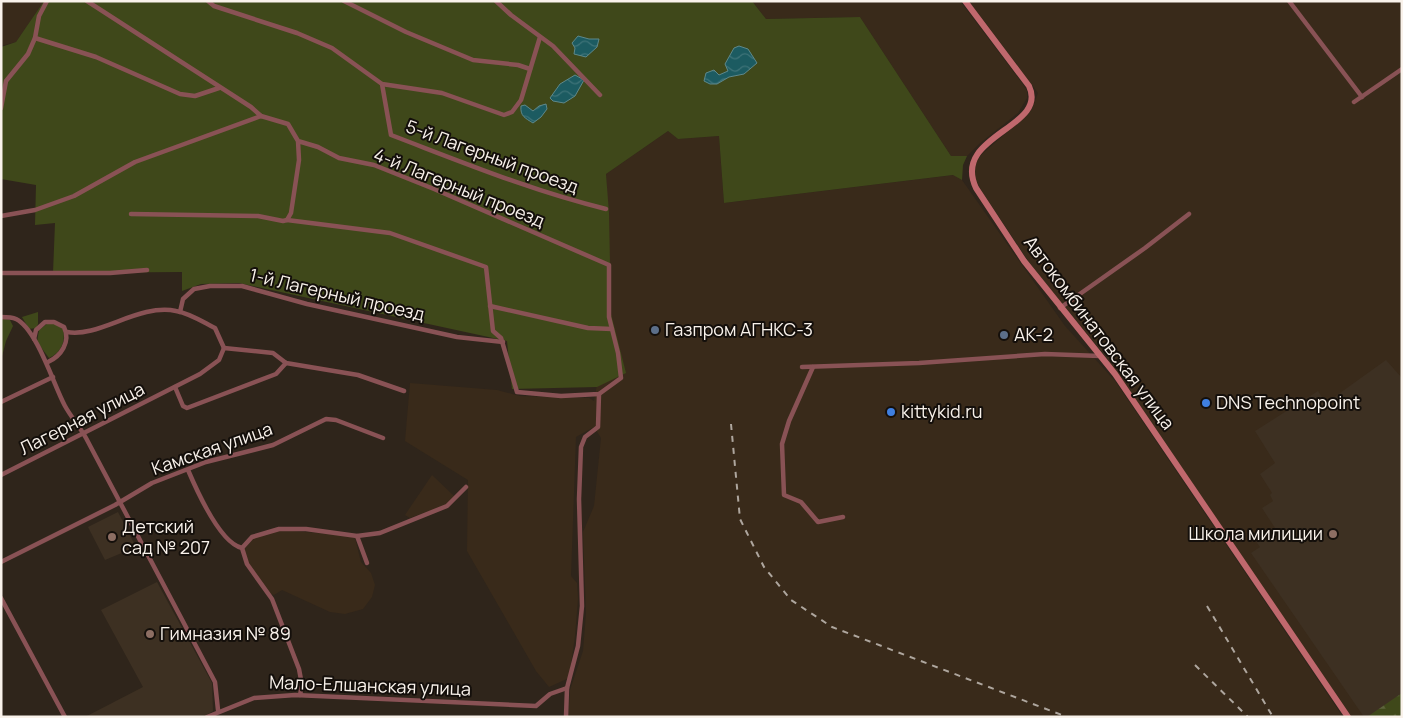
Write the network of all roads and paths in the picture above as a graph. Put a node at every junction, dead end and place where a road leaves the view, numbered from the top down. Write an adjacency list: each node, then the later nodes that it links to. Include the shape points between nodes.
1 (47, 1): 9 (street)
2 (87, 1): 13 (street)
3 (208, 1): 12 (street, via 214,6 332,48)
4 (344, 1): 10 (street, via 473,60)
5 (496, 1): 8 (street)
6 (965, 1): 28 (street, Автокомбинатовская улица, via 1033,95 1024,114 976,155 971,177 1024,261)
7 (1289, 1): 15 (street)
8 (540, 37): 10 (street); 14 (street, via 553,46)
9 (35, 38): 13 (street, via 96,57 180,94 195,96); 17 (street, via 28,54 6,81)
10 (530, 69): 12 (street, via 521,100 512,112 504,115 442,93)
11 (1402, 69): 15 (street)
12 (382, 84): 20 (street, 5-й Лагерный проезд, via 391,135 479,170 564,199)
13 (219, 88): 18 (street)
14 (600, 95)
15 (1362, 97): 16 (street)
16 (1354, 102)
17 (1, 108)
18 (261, 116): 19 (street, via 288,124); 23 (street, via 135,162 74,196 35,210)
19 (298, 141): 24 (street, via 299,160 291,213); 31 (street, 4-й Лагерный проезд, via 434,189 609,265 608,317)
20 (606, 209)
21 (131, 214): 24 (street, via 258,216)
22 (1189, 214): 28 (street)
23 (1, 216)
24 (285, 220): 27 (street, via 390,233 486,267)
25 (147, 270): 26 (street)
26 (1, 273)
27 (490, 306): 31 (street, via 581,327); 34 (street, via 493,332)
28 (1060, 308): 36 (street, Автокомбинатовская улица)
29 (180, 312): 32 (street, via 159,310 78,333); 34 (street, 1-й Лагерный проезд, via 183,299 194,289 242,286 307,304 457,337); 35 (street, via 215,328)
30 (1, 317): 33 (street, via 18,320)
31 (612, 329): 44 (street, via 621,378)
32 (67, 332): 33 (street, via 60,324 45,322 36,330); 37 (street, via 61,351)
33 (34, 339): 37 (street)
34 (502, 342): 44 (street, via 517,392 562,396)
35 (224, 348): 38 (street, via 274,353); 42 (street, Лагерная улица, via 213,366)
36 (1100, 356): 40 (street, via 1046,354); 64 (street, Автокомбинатовская улица)
37 (48, 362): 41 (street)
38 (286, 363): 42 (street, via 276,374 187,408); 43 (street, via 358,374)
39 (802, 367): 40 (street)
40 (813, 367): 52 (street, via 782,444 784,495 801,502 818,522)
41 (53, 376): 45 (street); 46 (street, via 64,404)
42 (175, 387): 46 (street, Лагерная улица)
43 (404, 391)
44 (599, 394): 58 (street, via 598,427 585,437 581,447 578,498 582,606 578,646)
45 (1, 402)
46 (83, 432): 49 (street, Лагерная улица); 51 (street)
47 (383, 438): 48 (street, Камская улица, via 326,419 273,445 206,462)
48 (188, 470): 51 (street, Камская улица, via 152,483); 54 (street, via 220,533 229,543)
49 (1, 475)
50 (466, 487): 53 (street, via 447,506 380,533)
51 (119, 502): 55 (street, Камская улица); 60 (street, via 215,682)
52 (843, 517)
53 (357, 536): 54 (street, via 279,529 252,537); 56 (street)
54 (242, 548): 59 (street, via 247,564 272,599 299,669)
55 (1, 562)
56 (367, 563)
57 (1, 598): 61 (street)
58 (567, 688): 59 (street, Мало-Елшанская улица, via 550,694 536,706); 63 (street)
59 (300, 695): 60 (street, Мало-Елшанская улица, via 254,698)
60 (218, 710): 62 (street, Мало-Елшанская улица)
61 (65, 717)
62 (207, 717)
63 (566, 717)
64 (1348, 717)

